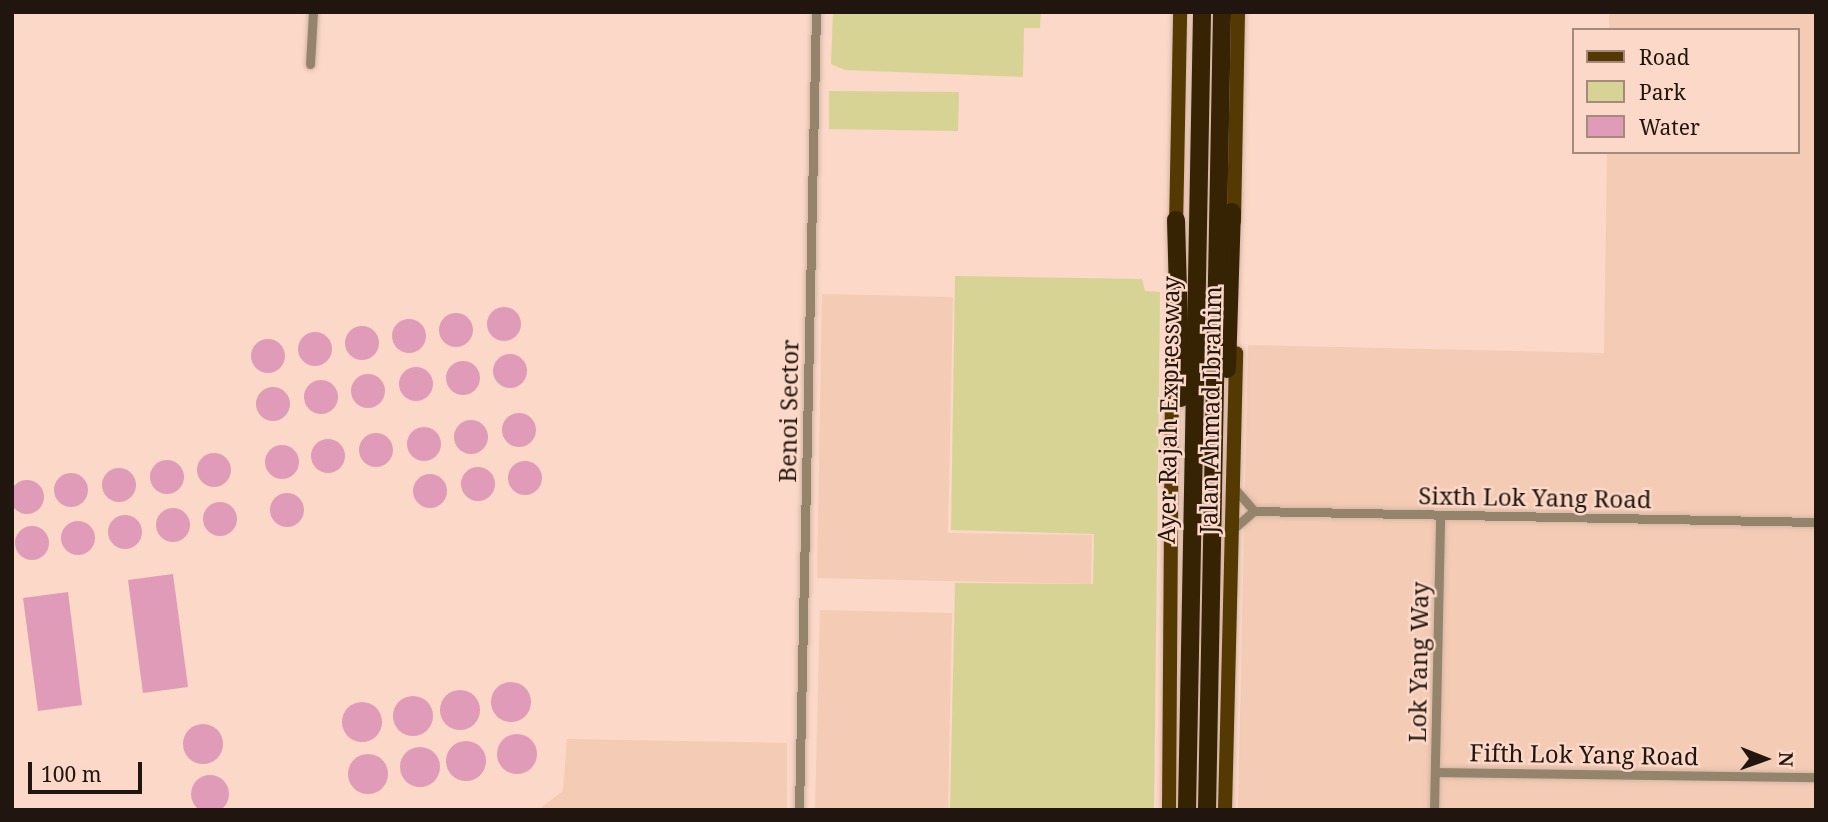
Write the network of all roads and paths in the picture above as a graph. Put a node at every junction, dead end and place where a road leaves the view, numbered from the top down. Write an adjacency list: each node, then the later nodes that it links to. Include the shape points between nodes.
1 (313, 12): 7 (street)
2 (816, 12): 19 (street, Benoi Sector)
3 (1180, 12): 9 (main road, Jalan Ahmad Ibrahim)
4 (1202, 12): 10 (highway, Ayer Rajah Expressway)
5 (1222, 12): 16 (highway, Ayer Rajah Expressway)
6 (1238, 12): 8 (main road, Jalan Ahmad Ibrahim)
7 (310, 64)
8 (1232, 212): 11 (main road, Jalan Ahmad Ibrahim); 16 (highway)
9 (1176, 220): 10 (highway, via 1181,395); 20 (main road, Jalan Ahmad Ibrahim)
10 (1191, 456): 21 (highway, Ayer Rajah Expressway)
11 (1232, 481): 12 (street); 15 (main road, Jalan Ahmad Ibrahim)
12 (1254, 511): 13 (street, Sixth Lok Yang Road); 15 (street, via 1237,521)
13 (1440, 515): 14 (street, Sixth Lok Yang Road); 17 (street, Lok Yang Way)
14 (1816, 522)
15 (1229, 537): 23 (main road, Jalan Ahmad Ibrahim)
16 (1212, 550): 22 (highway, Ayer Rajah Expressway)
17 (1436, 772): 18 (street, Fifth Lok Yang Road); 24 (street, Lok Yang Way)
18 (1816, 777)
19 (799, 810)
20 (1169, 810)
21 (1187, 810)
22 (1207, 810)
23 (1225, 810)
24 (1434, 810)

